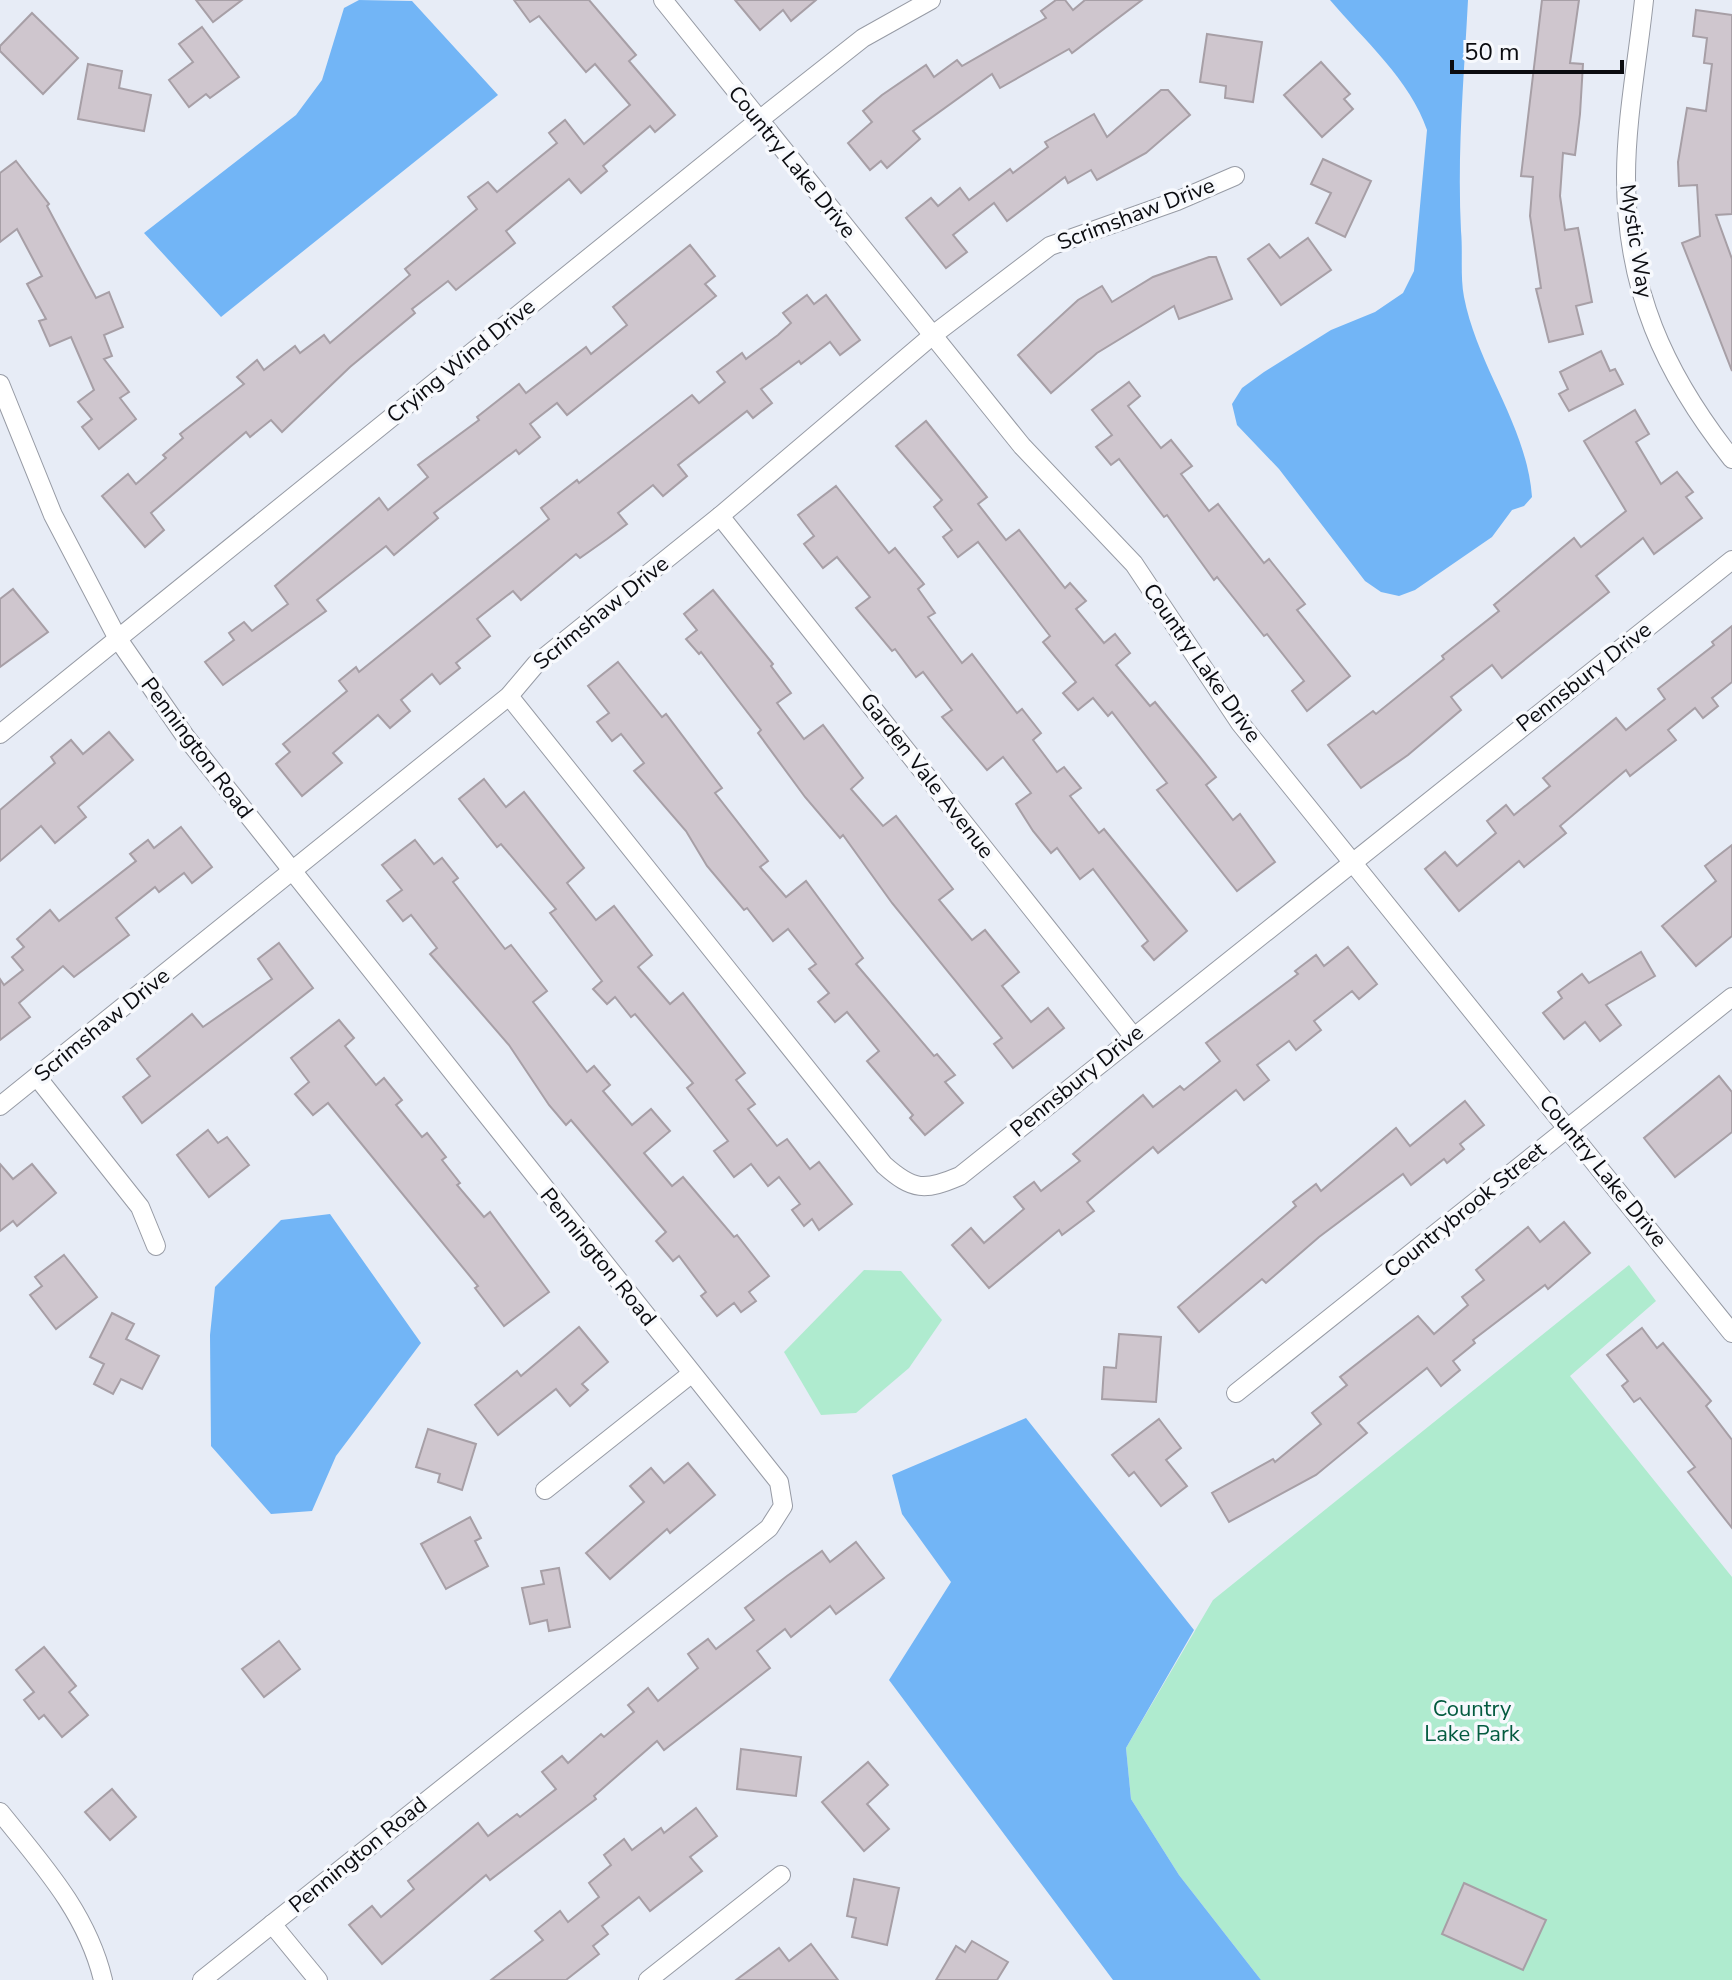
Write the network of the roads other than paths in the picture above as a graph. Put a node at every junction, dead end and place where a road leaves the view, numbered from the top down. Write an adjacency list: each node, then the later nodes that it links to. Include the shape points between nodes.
1 (663, 0): 4 (street, Country Lake Drive)
2 (931, 0): 4 (street, Crying Wind Drive, via 863,38)
3 (1644, 0): 8 (street, Mystic Way, via 1626,175 1637,271 1654,334 1676,382)
4 (758, 121): 6 (street, Country Lake Drive); 11 (street, Crying Wind Drive)
5 (1235, 176): 6 (street, Scrimshaw Drive, via 1050,246)
6 (933, 335): 9 (street, Scrimshaw Drive); 14 (street, Country Lake Drive, via 1022,446 1134,564 1240,723)
7 (0, 384): 11 (street, Pennington Road, via 53,515)
8 (1732, 459)
9 (720, 516): 12 (street, Scrimshaw Drive, via 536,664); 17 (street, Garden Vale Avenue)
10 (1732, 560): 14 (street, Pennsbury Drive)
11 (118, 639): 13 (street, Crying Wind Drive); 15 (street, Pennington Road, via 185,736)
12 (509, 696): 15 (street, Scrimshaw Drive); 17 (street, Pennsbury Drive, via 884,1165 913,1187 937,1186 960,1176)
13 (0, 734)
14 (1351, 862): 17 (street, Pennsbury Drive); 20 (street, Country Lake Drive)
15 (291, 872): 18 (street, Scrimshaw Drive); 23 (street, Pennington Road)
16 (1732, 997): 20 (street, Countrybrook Street)
17 (1133, 1036)
18 (37, 1077): 19 (street, Scrimshaw Drive); 21 (street, via 140,1207)
19 (0, 1106)
20 (1568, 1128): 22 (street, Country Lake Drive); 24 (street, Countrybrook Street)
21 (156, 1246)
22 (1732, 1333)
23 (691, 1374): 25 (street); 28 (street, Pennington Road, via 779,1482 783,1506 769,1528)
24 (1236, 1393)
25 (545, 1490)
26 (0, 1812): 29 (street, via 65,1894 86,1931)
27 (781, 1875): 32 (street)
28 (272, 1924): 30 (street, Pennington Road); 31 (street)
29 (103, 1980)
30 (202, 1980)
31 (318, 1980)
32 (648, 1980)

